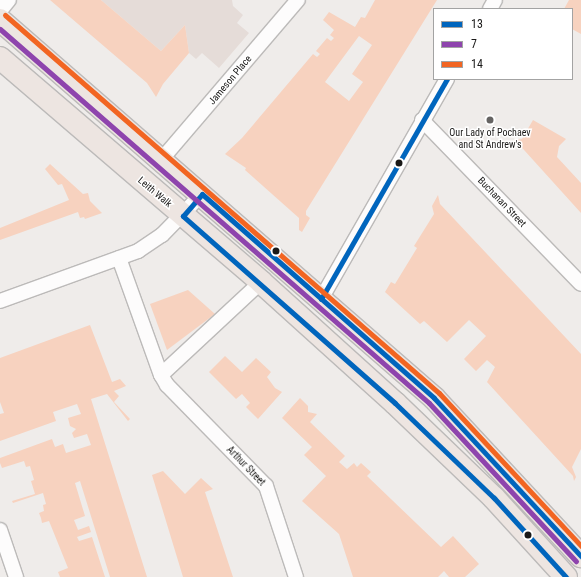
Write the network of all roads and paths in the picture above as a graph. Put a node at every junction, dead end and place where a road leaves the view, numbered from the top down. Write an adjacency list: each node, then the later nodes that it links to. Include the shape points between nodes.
1 (10, 0): 3 (street)
2 (298, 0): 8 (street, Jameson Place)
3 (0, 11)
4 (0, 20): 8 (main road)
5 (0, 58): 10 (main road, Leith Walk)
6 (446, 80): 7 (street)
7 (422, 120): 13 (street, Buchanan Street); 14 (street)
8 (162, 160): 9 (main road)
9 (202, 194): 10 (street); 14 (main road)
10 (183, 216): 11 (street, via 150,244); 12 (main road, Leith Walk)
11 (119, 258): 15 (street); 16 (street, Arthur Street)
12 (261, 282): 16 (street); 21 (main road, Leith Walk, via 395,403 494,498)
13 (581, 284)
14 (321, 299): 18 (main road, via 434,398)
15 (0, 301)
16 (161, 375): 20 (street, Arthur Street, via 167,385 266,486)
17 (0, 530): 19 (street)
18 (581, 556)
19 (16, 577)
20 (296, 577)
21 (566, 577)

